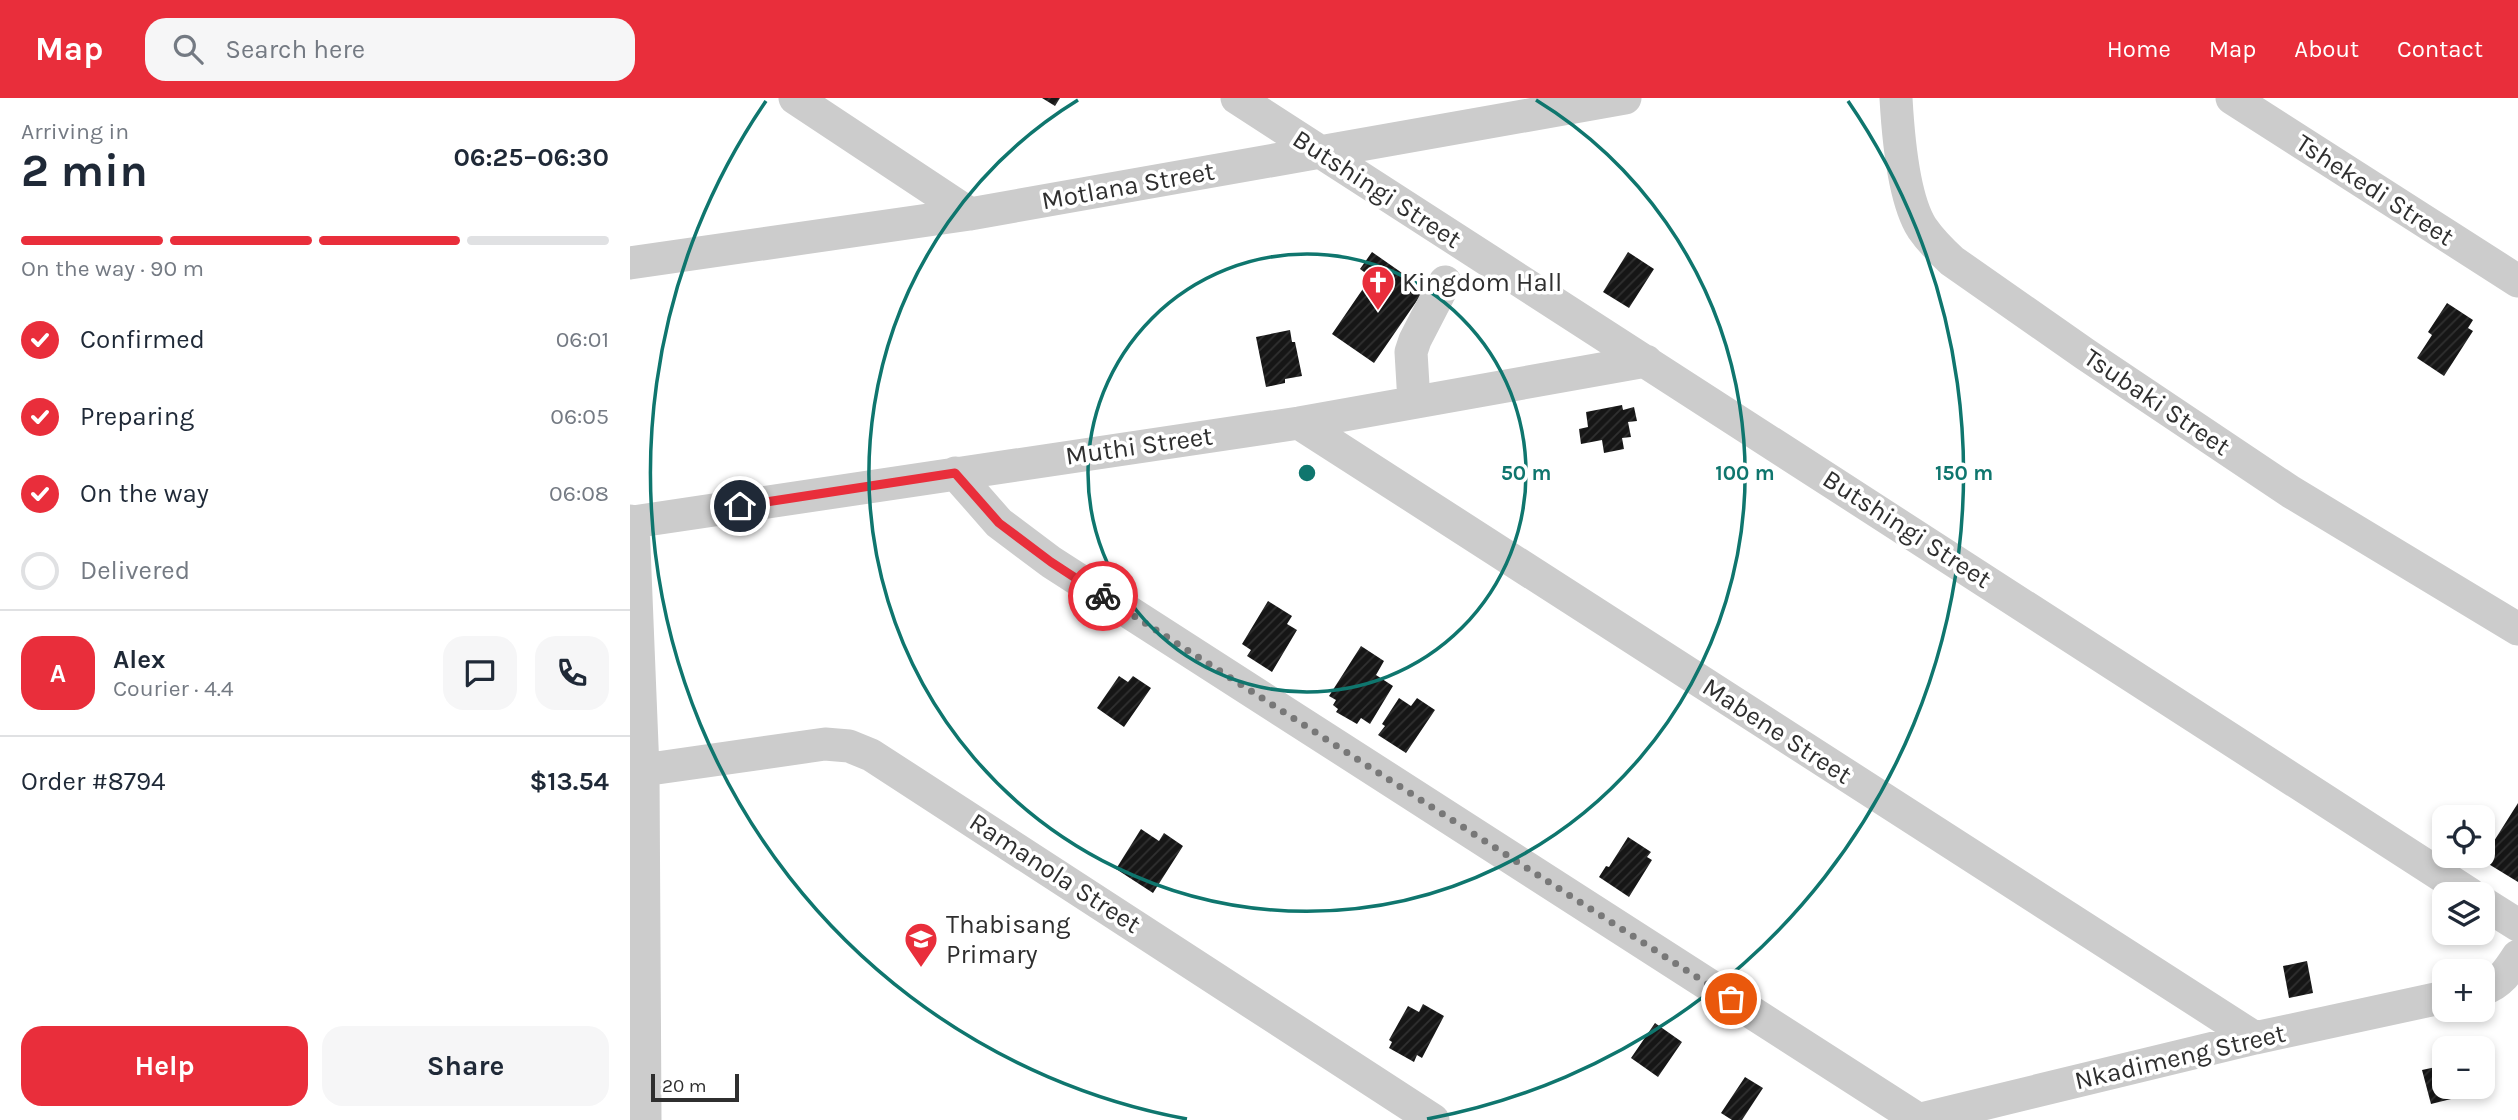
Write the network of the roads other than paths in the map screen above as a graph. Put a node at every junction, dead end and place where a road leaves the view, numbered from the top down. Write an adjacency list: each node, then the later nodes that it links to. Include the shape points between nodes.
1 (794, 98): 7 (street)
2 (1237, 98): 6 (street, Butshingi Street)
3 (1625, 98): 6 (street, Motlana Street)
4 (1896, 98): 16 (street, Tsubaki Street, via 1910,197 1920,225 1952,261 2291,492)
5 (2232, 98): 9 (street, Tshekedi Street)
6 (1318, 152): 7 (street, Motlana Street); 11 (street, Butshingi Street)
7 (970, 214): 8 (street, Motlana Street)
8 (630, 263)
9 (2518, 281)
10 (1445, 282): 12 (street, via 1411,352)
11 (1646, 361): 12 (street, Muthi Street); 18 (street, Butshingi Street)
12 (1414, 402): 13 (street, Muthi Street)
13 (1299, 423): 14 (street, Muthi Street); 24 (street, Mabene Street)
14 (955, 473): 15 (street, Muthi Street); 27 (street, via 999,523 1051,562)
15 (632, 522): 17 (street)
16 (2518, 629)
17 (643, 770): 25 (street); 26 (street, Ramanola Street, via 825,744 871,755)
18 (2451, 882)
19 (2495, 911): 20 (street)
20 (2518, 925)
21 (2518, 956): 22 (street)
22 (2495, 983)
23 (2432, 1000): 24 (street, Nkadimeng Street)
24 (2255, 1038): 27 (street, Nkadimeng Street)
25 (645, 1120)
26 (1433, 1120)
27 (1918, 1120)

